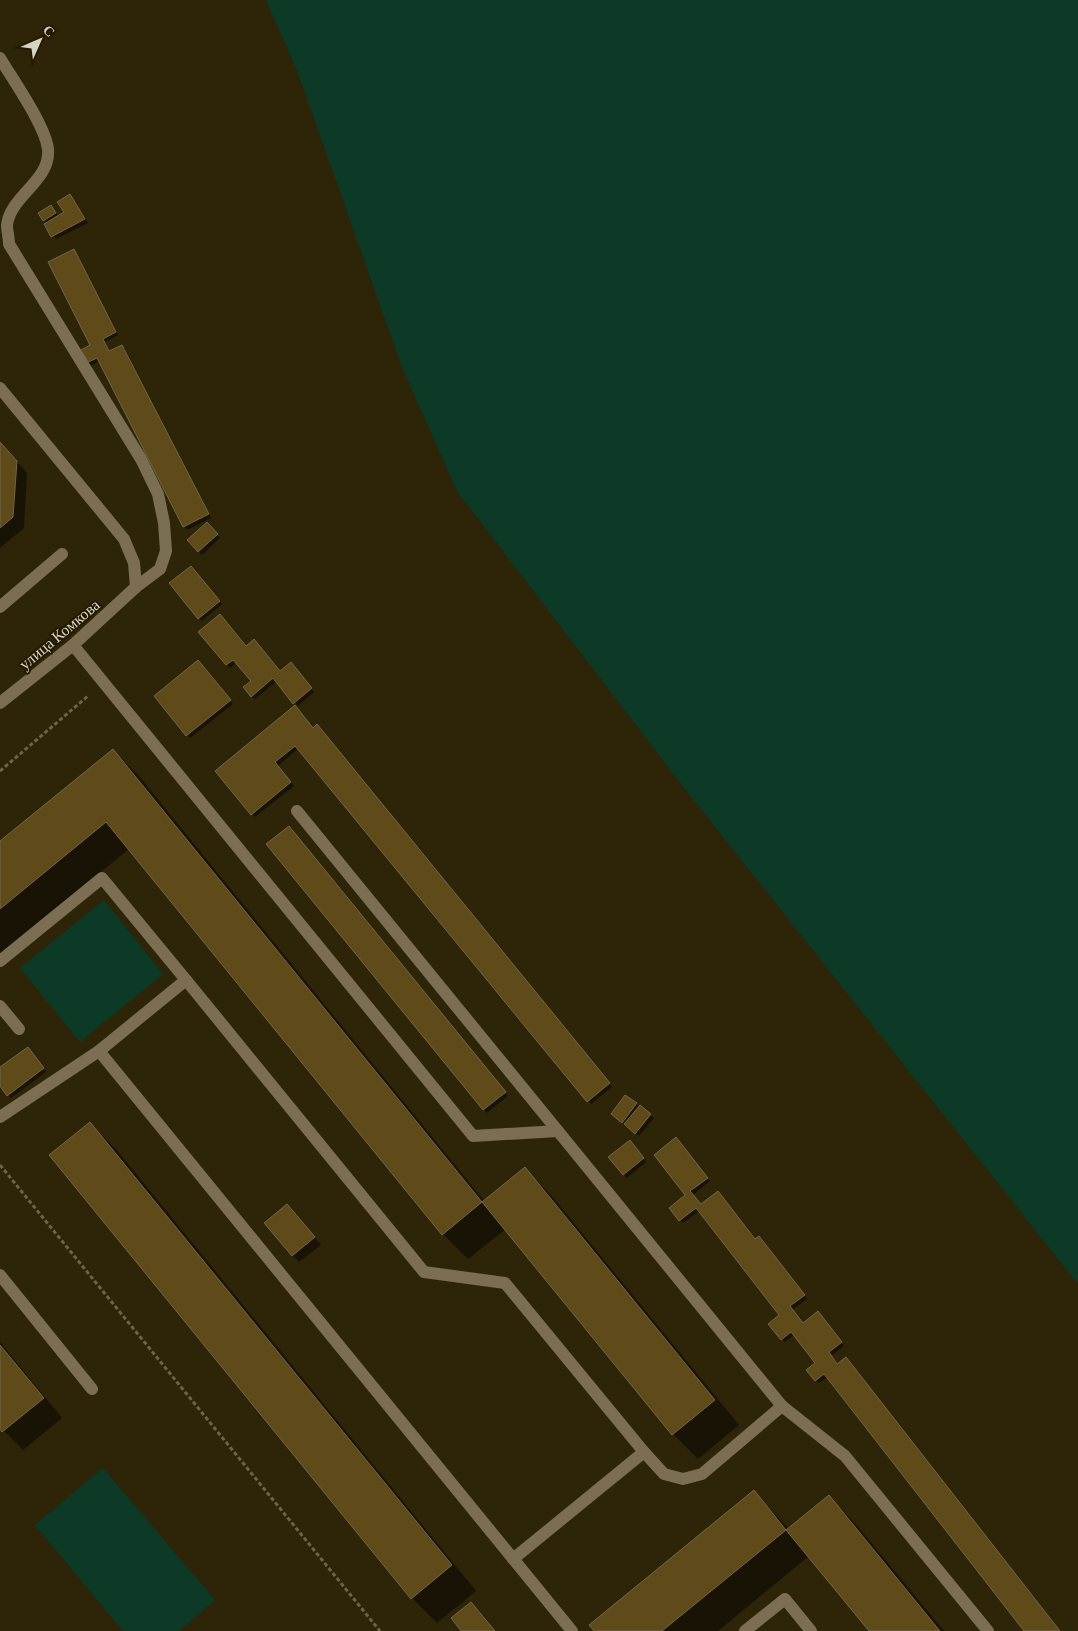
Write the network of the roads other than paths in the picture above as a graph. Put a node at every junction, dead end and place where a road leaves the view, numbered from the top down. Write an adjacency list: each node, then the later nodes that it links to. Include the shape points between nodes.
1 (0, 58): 4 (street, улица Комкова, via 41,129 48,149 46,164 12,211 7,224 9,244 141,459 158,494 166,551 160,568)
2 (0, 388): 4 (street, via 124,538 134,563)
3 (62, 554): 5 (street)
4 (136, 587): 6 (street, улица Комкова)
5 (0, 608)
6 (73, 645): 7 (street, улица Комкова); 15 (street, via 473,1136)
7 (0, 703)
8 (297, 811): 15 (street)
9 (0, 961): 10 (street, via 102,878)
10 (186, 980): 13 (street); 19 (street, via 424,1272 505,1283)
11 (0, 1006): 12 (street)
12 (19, 1029)
13 (99, 1051): 14 (street); 20 (street)
14 (0, 1117)
15 (558, 1131): 18 (street)
16 (0, 1275): 17 (street)
17 (92, 1388)
18 (782, 1406): 19 (street, via 702,1474 683,1480 664,1474); 24 (street, via 845,1456)
19 (644, 1452): 20 (street)
20 (513, 1559): 21 (street)
21 (572, 1631)
22 (745, 1631): 23 (street, via 785,1599)
23 (811, 1631)
24 (988, 1631)

